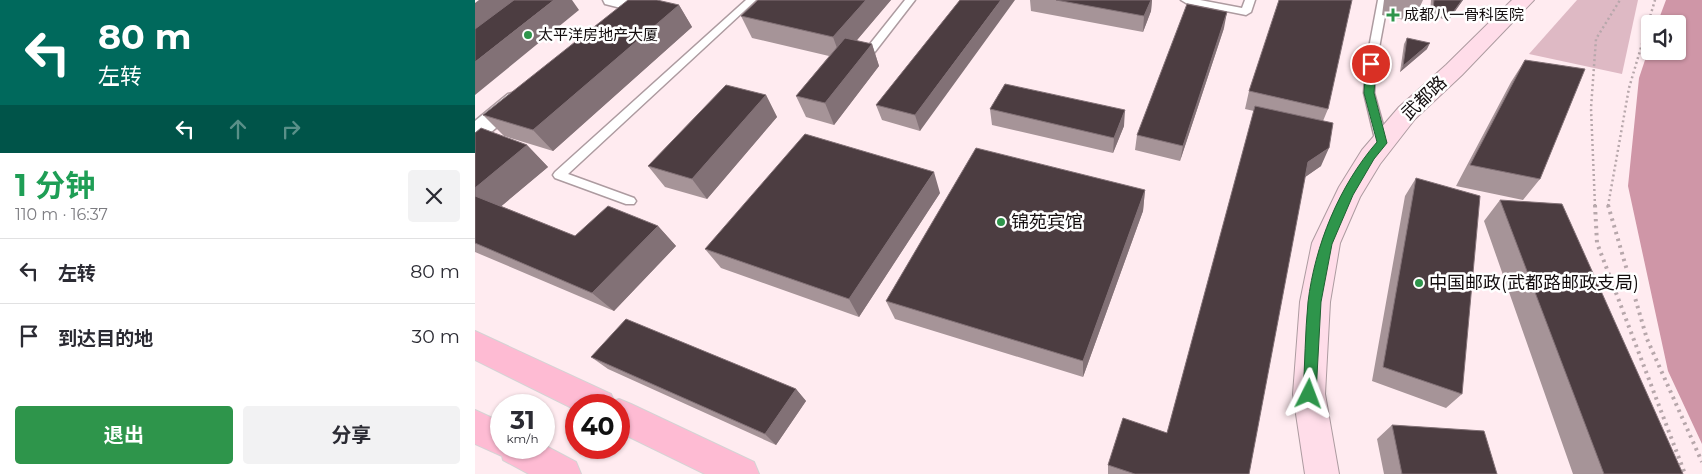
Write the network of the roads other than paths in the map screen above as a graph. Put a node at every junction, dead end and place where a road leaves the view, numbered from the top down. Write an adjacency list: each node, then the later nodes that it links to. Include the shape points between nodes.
1 (612, 0): 8 (street)
2 (751, 0): 14 (lane, via 559,175)
3 (910, 0): 10 (lane)
4 (1186, 0): 5 (lane, via 1246,12)
5 (1250, 0)
6 (1383, 0): 13 (lane, via 1369,93)
7 (1524, 0): 13 (street, 武都路, via 1407,113)
8 (635, 2): 9 (street)
9 (610, 23)
10 (870, 51)
11 (527, 90): 12 (street)
12 (475, 133)
13 (1382, 143): 23 (street, 武都路, via 1348,194 1326,244 1315,302 1309,394)
14 (630, 201)
15 (475, 345): 16 (main road)
16 (576, 394)
17 (630, 419): 22 (main road)
18 (475, 426): 19 (main road)
19 (490, 434)
20 (536, 459): 21 (main road)
21 (564, 474)
22 (742, 474)
23 (1322, 474)

